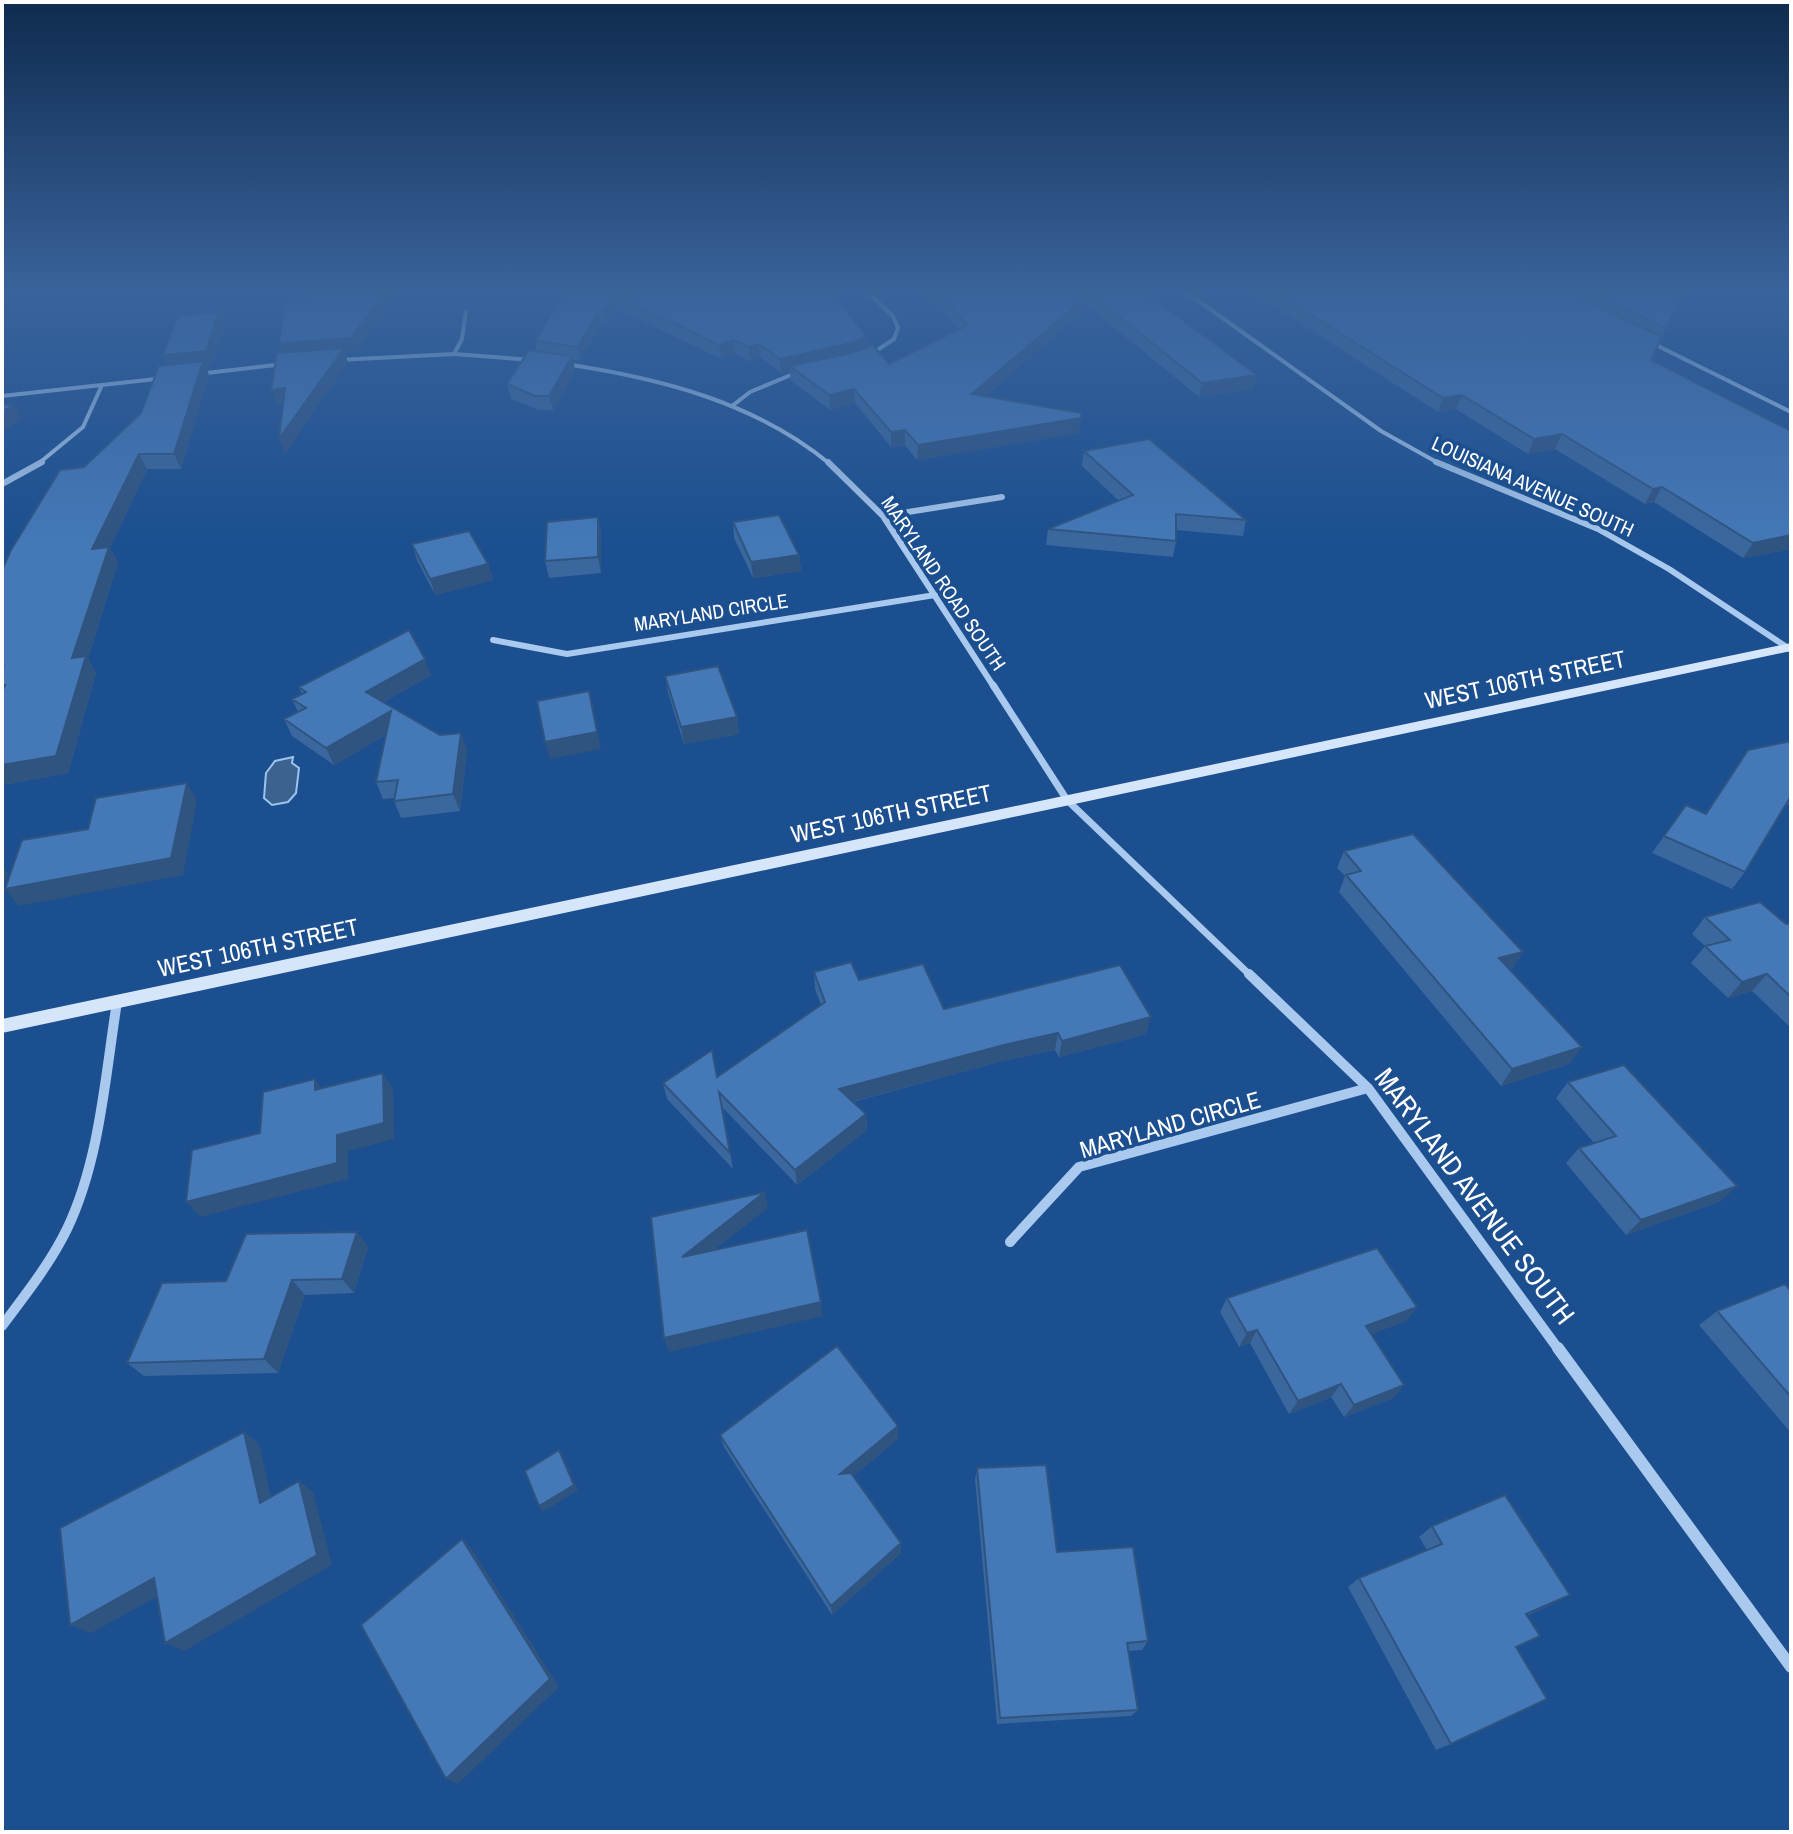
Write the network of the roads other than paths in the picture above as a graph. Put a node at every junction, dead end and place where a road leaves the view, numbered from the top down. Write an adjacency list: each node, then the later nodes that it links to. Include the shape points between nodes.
1 (164, 378): 6 (street)
2 (638, 378): 8 (street, MARYLAND ROAD SOUTH)
3 (784, 378): 8 (street)
4 (1306, 378): 15 (street, LOUISIANA AVENUE SOUTH, via 1437,463 1598,529)
5 (1722, 378): 9 (street)
6 (102, 385): 7 (street); 10 (street, via 83,427 65,445)
7 (2, 396)
8 (732, 406): 12 (street, MARYLAND ROAD SOUTH, via 815,448 856,483)
9 (1791, 412)
10 (2, 484)
11 (1002, 497): 12 (street)
12 (883, 516): 13 (street, MARYLAND ROAD SOUTH)
13 (935, 595): 14 (street, MARYLAND CIRCLE, via 567,654); 16 (street, MARYLAND ROAD SOUTH)
14 (493, 640)
15 (1790, 648): 16 (street, WEST 106TH STREET)
16 (1067, 800): 17 (street, WEST 106TH STREET); 19 (street, MARYLAND AVENUE SOUTH)
17 (117, 1002): 18 (street, WEST 106TH STREET); 21 (street, via 88,1161 71,1219)
18 (2, 1026)
19 (1368, 1088): 20 (street, MARYLAND CIRCLE, via 1079,1167); 22 (street, MARYLAND AVENUE SOUTH)
20 (1010, 1242)
21 (2, 1326)
22 (1791, 1667)

